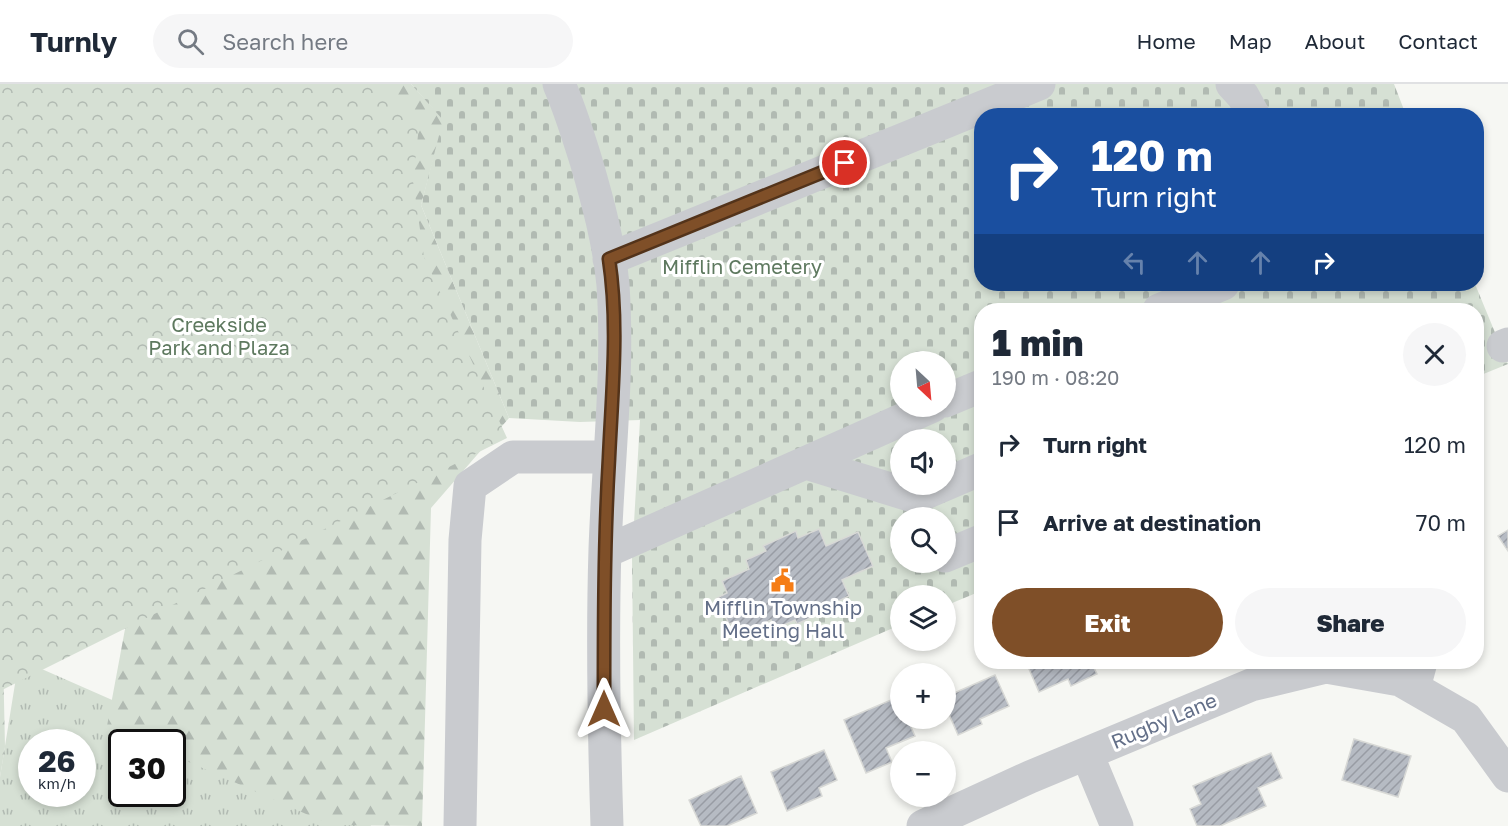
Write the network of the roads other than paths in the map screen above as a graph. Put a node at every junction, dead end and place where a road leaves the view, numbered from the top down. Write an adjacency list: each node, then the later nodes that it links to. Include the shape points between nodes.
1 (559, 84): 5 (street, via 603,218)
2 (1232, 84): 4 (street)
3 (1023, 87): 5 (street)
4 (1250, 108)
5 (609, 259): 11 (street, via 614,336)
6 (1206, 291): 7 (street)
7 (1176, 303)
8 (974, 389): 9 (street)
9 (956, 396)
10 (908, 417): 12 (street)
11 (609, 457): 17 (street); 23 (street, via 513,457 470,486 465,540)
12 (806, 463): 14 (street); 17 (street)
13 (974, 473): 14 (street)
14 (921, 507)
15 (974, 543): 16 (street)
16 (956, 551)
17 (605, 552): 24 (street)
18 (1318, 669): 21 (street, Rugby Lane, via 1251,685)
19 (1337, 669): 20 (street, Rugby Lane, via 1400,680)
20 (1418, 675): 22 (street, Rugby Lane, via 1466,718)
21 (1086, 754): 25 (street, Rugby Lane); 26 (street)
22 (1508, 776)
23 (460, 826)
24 (607, 826)
25 (923, 826)
26 (1117, 826)

